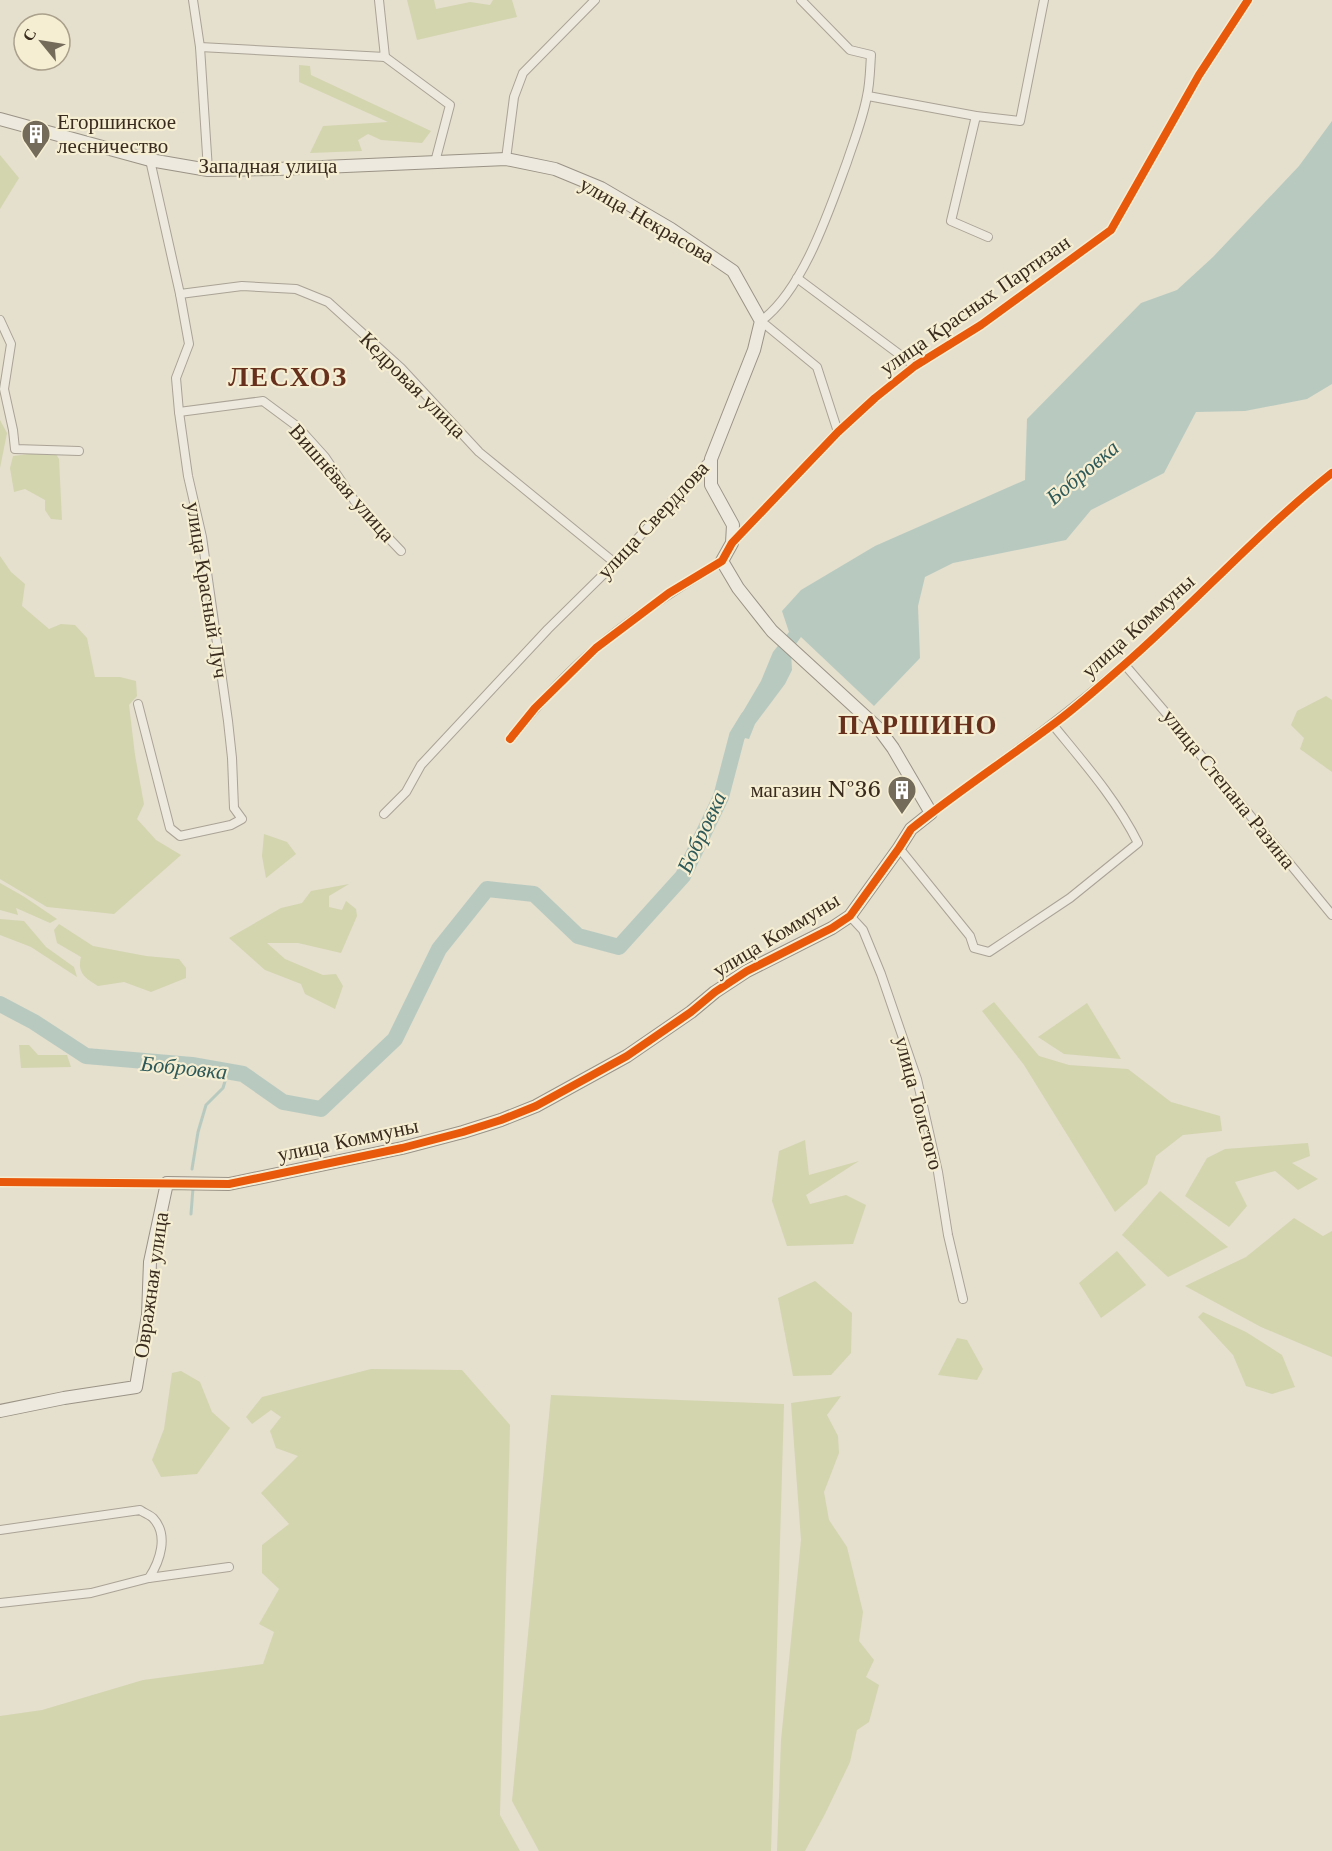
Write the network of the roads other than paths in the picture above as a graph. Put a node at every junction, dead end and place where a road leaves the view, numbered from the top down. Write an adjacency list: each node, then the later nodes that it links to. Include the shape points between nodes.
1 (193, 0): 7 (street)
2 (379, 0): 8 (street)
3 (595, 0): 12 (street, via 524,73 514,97)
4 (801, 0): 9 (street, via 850,50 871,55)
5 (1044, 0): 10 (street, via 1020,121)
6 (1248, 0): 21 (street, улица Красных Партизан, via 1199,75 1111,230 981,325)
7 (200, 47): 8 (street); 15 (street)
8 (385, 57): 14 (street, via 450,105)
9 (867, 96): 10 (street); 17 (street, via 819,236)
10 (976, 116): 16 (street, via 951,221)
11 (0, 119): 13 (street, Западная улица)
12 (506, 159): 14 (street, Западная улица); 20 (street, улица Некрасова, via 555,169 601,188 671,229 733,271)
13 (150, 160): 15 (street, Западная улица); 18 (street, улица Красный Луч)
14 (435, 162): 15 (street, Западная улица)
15 (208, 170)
16 (988, 237)
17 (797, 278): 20 (street, via 773,312); 21 (street)
18 (180, 294): 22 (street, улица Красный Луч, via 189,344 176,378); 30 (street, Кедровая улица, via 242,286 296,288 328,302 401,368 479,452)
19 (0, 320): 24 (street, via 11,344 4,389 15,449)
20 (761, 321): 23 (street, улица Некрасова, via 817,367); 25 (street, улица Свердлова, via 754,350)
21 (915, 366): 23 (street, улица Красных Партизан)
22 (179, 412): 28 (street, Вишнёвая улица, via 263,401 298,427 358,506); 32 (street, улица Красный Луч, via 202,537 228,721 234,808 242,819 180,836 170,828)
23 (838, 432): 27 (street, улица Красных Партизан)
24 (79, 451)
25 (711, 459): 27 (street, via 711,485 733,525); 30 (street, улица Свердлова)
26 (1332, 473): 31 (street, улица Коммуны, via 1254,541)
27 (732, 543): 29 (street, улица Красных Партизан)
28 (401, 551)
29 (722, 561): 34 (street, улица Красных Партизан, via 669,593 596,648 535,708); 35 (street, via 772,631 879,729)
30 (615, 564): 36 (street, улица Свердлова, via 548,629 421,765 406,792)
31 (1125, 665): 33 (street, улица Коммуны); 38 (street, улица Степана Разина)
32 (138, 704)
33 (1053, 725): 35 (street, улица Коммуны); 37 (street, via 1110,795 1138,843 1070,898 989,951 974,948 970,936)
34 (510, 739)
35 (931, 813): 37 (street, улица Коммуны, via 910,829)
36 (384, 814)
37 (899, 848): 39 (street, улица Коммуны)
38 (1332, 915)
39 (850, 916): 41 (street, улица Коммуны, via 747,971 627,1056 536,1106 501,1120 402,1148 229,1184); 42 (street, улица Толстого, via 863,930 917,1079)
40 (0, 1182): 41 (street, улица Коммуны)
41 (167, 1183): 43 (street, Овражная улица, via 150,1262 148,1315 136,1387)
42 (963, 1299)
43 (0, 1411)
44 (0, 1530): 46 (street, via 140,1510 152,1517 163,1534 158,1566)
45 (229, 1567): 46 (street)
46 (149, 1578): 47 (street, via 91,1593)
47 (0, 1602)

